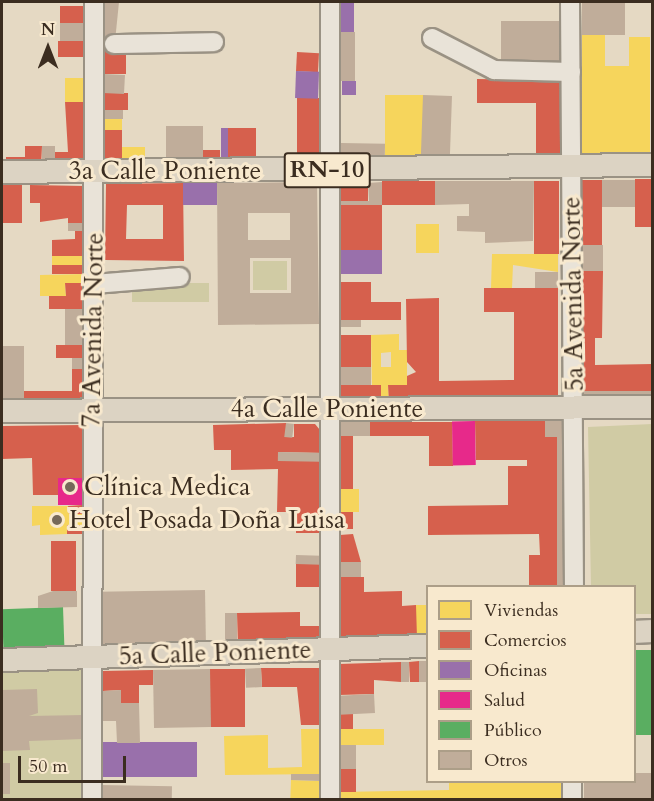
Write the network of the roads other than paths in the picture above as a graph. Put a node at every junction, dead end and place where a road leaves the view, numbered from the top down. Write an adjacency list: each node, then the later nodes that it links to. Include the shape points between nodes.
1 (94, 2): 6 (street, 7a Avenida Norte)
2 (330, 2): 10 (street)
3 (570, 2): 7 (street, 5a Avenida Norte)
4 (432, 38): 7 (street, via 494,70)
5 (214, 42): 6 (street)
6 (105, 44): 12 (street, 7a Avenida Norte)
7 (571, 72): 9 (street, 5a Avenida Norte)
8 (652, 165): 9 (main road, 3a Calle Poniente / RN-10)
9 (572, 166): 10 (main road, 3a Calle Poniente / RN-10); 16 (street, 5a Avenida Norte)
10 (330, 170): 12 (main road, 3a Calle Poniente / RN-10); 17 (street)
11 (2, 172): 12 (main road, 3a Calle Poniente / RN-10)
12 (95, 172): 14 (street, 7a Avenida Norte)
13 (180, 277): 14 (street)
14 (94, 284): 18 (street, 7a Avenida Norte)
15 (652, 407): 16 (main road, 4a Calle Poniente)
16 (574, 408): 17 (main road, 4a Calle Poniente); 20 (street, 5a Avenida Norte)
17 (330, 409): 18 (main road, 4a Calle Poniente); 24 (street)
18 (93, 410): 19 (main road, 4a Calle Poniente); 25 (street, 7a Avenida Norte)
19 (2, 411)
20 (574, 585)
21 (652, 631): 22 (main road)
22 (636, 632)
23 (426, 646): 24 (main road, 5a Calle Poniente)
24 (330, 648): 25 (main road, 5a Calle Poniente); 29 (street)
25 (92, 658): 26 (main road, 5a Calle Poniente); 28 (street, 7a Avenida Norte)
26 (2, 660)
27 (572, 783): 30 (street)
28 (92, 800)
29 (330, 800)
30 (572, 800)

